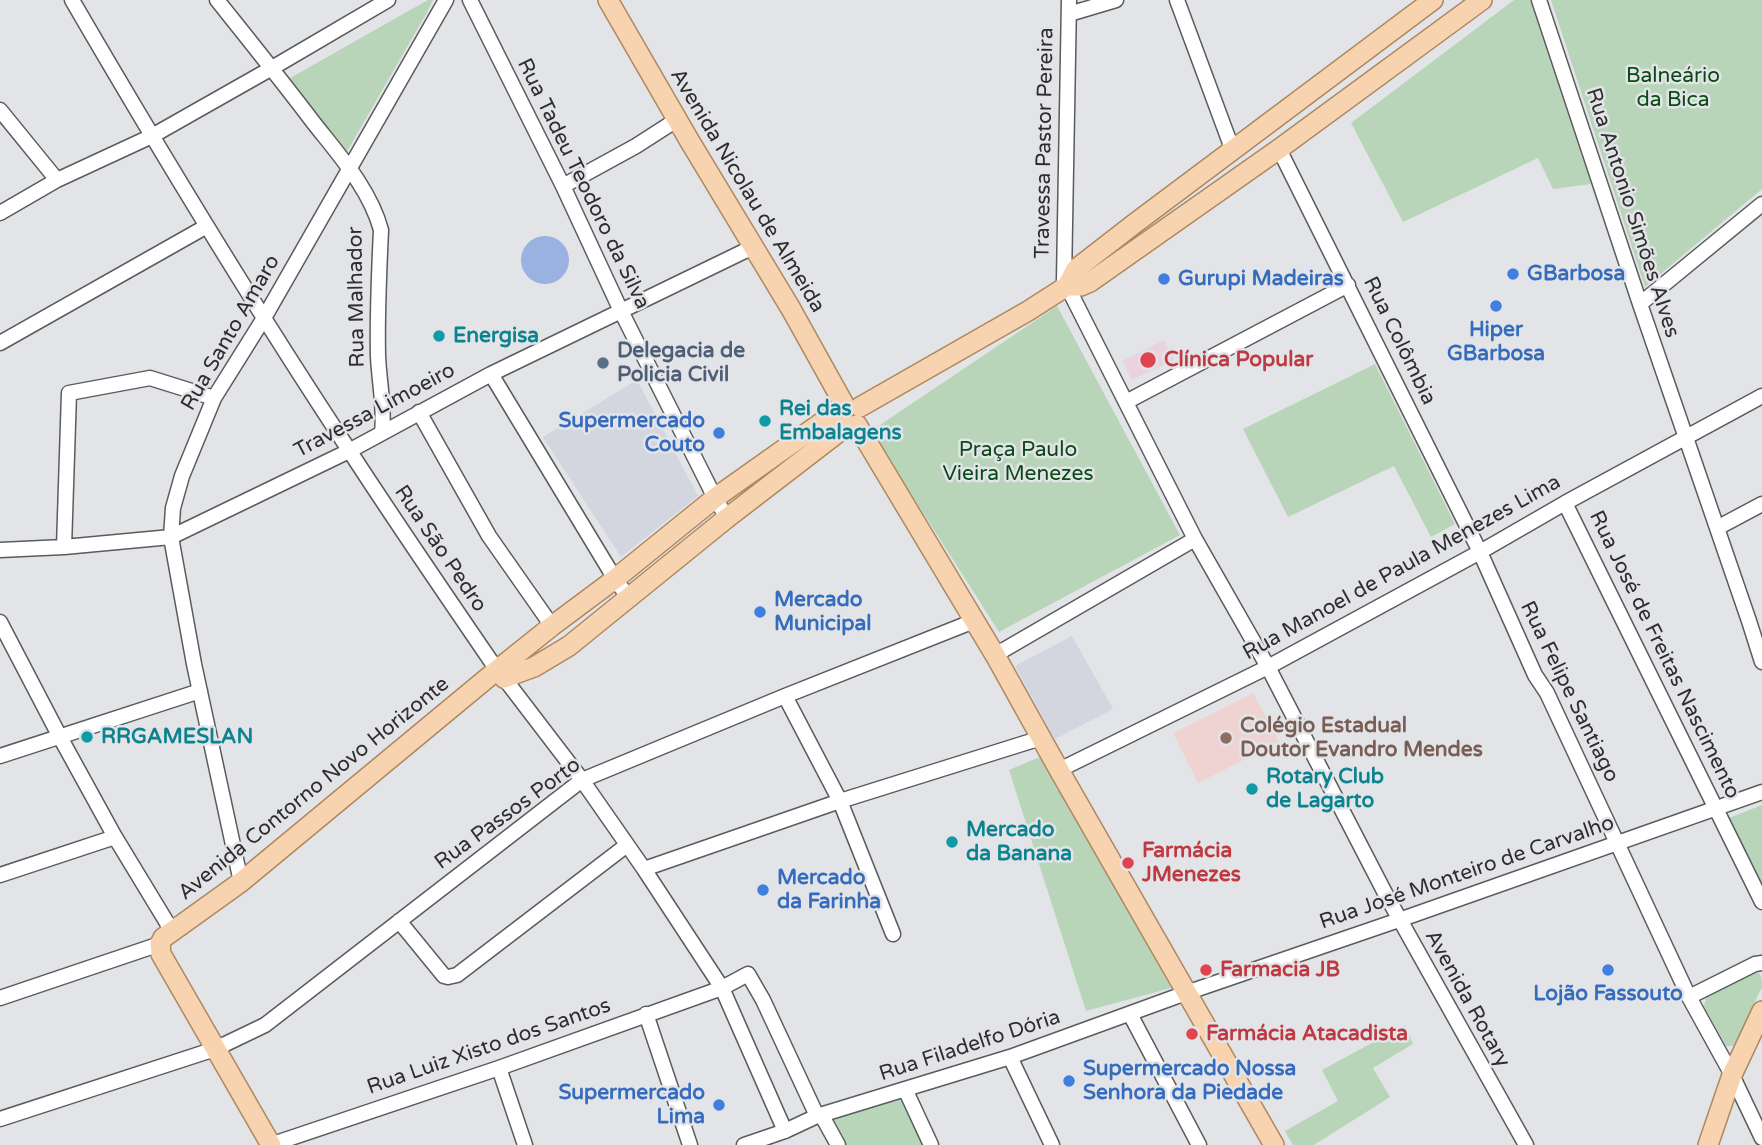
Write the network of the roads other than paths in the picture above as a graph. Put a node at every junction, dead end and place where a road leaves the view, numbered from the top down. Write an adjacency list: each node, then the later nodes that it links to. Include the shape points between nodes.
1 (72, 0): 16 (street, Rua São Pedro)
2 (217, 0): 13 (street, Rua Malhador)
3 (388, 0): 13 (street)
4 (446, 0): 19 (street, Rua Santo Amaro)
5 (470, 0): 21 (street, Rua Tadeu Teodoro da Silva)
6 (608, 0): 15 (main road, Avenida Nicolau de Almeida)
7 (1116, 0): 12 (street)
8 (1177, 0): 18 (street)
9 (1433, 0): 18 (main road)
10 (1482, 0): 17 (main road)
11 (1539, 0): 28 (street, Rua Antonio Simões Alves)
12 (1069, 7): 27 (street, Travessa Pastor Pereira)
13 (272, 68): 16 (street); 19 (street, Rua Malhador)
14 (0, 110): 20 (street)
15 (678, 119): 21 (street); 25 (main road, Avenida Nicolau de Almeida)
16 (152, 136): 20 (street); 24 (street, Rua São Pedro)
17 (1279, 149): 26 (street, Rua Colômbia); 27 (main road, via 1090,282)
18 (1233, 151): 27 (main road, via 1076,269)
19 (349, 168): 30 (street, Rua Santo Amaro); 38 (street, Rua Malhador, via 377,214 381,230 378,352)
20 (57, 180): 23 (street)
21 (563, 186): 29 (street, Rua Tadeu Teodoro da Silva)
22 (1762, 204): 28 (street)
23 (0, 213)
24 (207, 226): 30 (street, Rua São Pedro); 31 (street)
25 (753, 247): 29 (street, Travessa Limoeiro); 37 (main road, Avenida Nicolau de Almeida)
26 (1348, 285): 35 (street); 50 (street, Rua Colômbia)
27 (1067, 286): 35 (street); 37 (main road)
28 (1640, 304): 39 (street, Rua Antonio Simões Alves)
29 (621, 311): 32 (street, Travessa Limoeiro); 41 (street, Rua Tadeu Teodoro da Silva)
30 (264, 318): 34 (street, Rua Santo Amaro); 40 (street, Rua São Pedro)
31 (0, 343)
32 (491, 374): 36 (street, Travessa Limoeiro); 51 (street)
33 (1762, 396): 39 (street, Rua Manoel de Paula Menezes Lima)
34 (214, 398): 46 (street, Rua Santo Amaro, via 182,476); 48 (street, via 150,378 69,393)
35 (1126, 402): 47 (street)
36 (419, 412): 38 (street, Travessa Limoeiro); 55 (street, via 489,536)
37 (850, 414): 41 (main road); 44 (main road); 54 (main road)
38 (382, 433): 40 (street, Travessa Limoeiro)
39 (1686, 438): 42 (street, Rua Manoel de Paula Menezes Lima); 45 (street, Rua Antonio Simões Alves)
40 (349, 451): 46 (street, Travessa Limoeiro); 60 (street, Rua São Pedro)
41 (715, 498): 44 (street, Rua Tadeu Teodoro da Silva); 51 (main road)
42 (1564, 503): 50 (street, Rua Manoel de Paula Menezes Lima); 70 (street, Rua José de Freitas Nascimento)
43 (1762, 504): 45 (street)
44 (727, 518): 52 (main road)
45 (1717, 528): 53 (street, Rua Antonio Simões Alves)
46 (171, 537): 48 (street, Travessa Limoeiro); 61 (street, Rua Santo Amaro)
47 (1195, 539): 57 (street); 59 (street, Avenida Rotary)
48 (64, 547): 49 (street, Travessa Limoeiro)
49 (0, 550)
50 (1480, 552): 59 (street, Rua Manoel de Paula Menezes Lima); 72 (street, Rua Felipe Santiago)
51 (615, 579): 52 (street); 55 (main road)
52 (629, 598): 60 (main road, via 569,646 534,667)
53 (1756, 618): 58 (street, Rua Antonio Simões Alves)
54 (974, 621): 57 (main road); 62 (street, Rua Passos Porto)
55 (552, 626): 60 (main road, Avenida Contorno Novo Horizonte)
56 (1, 627): 63 (street)
57 (995, 655): 64 (main road)
58 (1762, 662)
59 (1268, 667): 66 (street, Rua Manoel de Paula Menezes Lima); 79 (street, Avenida Rotary)
60 (500, 674): 67 (street, Rua São Pedro); 76 (main road, Avenida Contorno Novo Horizonte)
61 (200, 691): 63 (street); 76 (street, Rua Santo Amaro)
62 (785, 696): 67 (street, Rua Passos Porto); 69 (street)
63 (60, 737): 65 (street); 71 (street)
64 (1041, 738): 66 (main road); 69 (street)
65 (0, 756)
66 (1059, 770): 84 (main road)
67 (582, 780): 73 (street, Rua São Pedro); 78 (street, Rua Passos Porto)
68 (1762, 792): 70 (street, Rua José Monteiro de Carvalho)
69 (840, 801): 74 (street); 80 (street)
70 (1716, 808): 72 (street, Rua José Monteiro de Carvalho); 77 (street, Rua José de Freitas Nascimento)
71 (115, 837): 75 (street); 81 (street)
72 (1618, 843): 79 (street, Rua José Monteiro de Carvalho); 85 (street, Rua Felipe Santiago)
73 (627, 845): 74 (street, Rua São Pedro); 78 (street, via 457,975 444,976)
74 (644, 869): 83 (street, Rua São Pedro)
75 (0, 875)
76 (241, 882): 81 (main road, Avenida Contorno Novo Horizonte)
77 (1762, 902)
78 (399, 920): 90 (street, Rua Passos Porto, via 265,1025)
79 (1399, 920): 84 (street, Rua José Monteiro de Carvalho); 108 (street, Avenida Rotary)
80 (893, 934)
81 (166, 937): 86 (street); 90 (main road, via 161,954)
82 (1762, 963): 85 (street)
83 (722, 988): 88 (street, Rua Luiz Xisto dos Santos); 95 (street, Rua Luiz Xisto dos Santos, via 748,974); 97 (street, Rua São Pedro)
84 (1186, 993): 89 (street, Rua José Monteiro de Carvalho); 107 (main road)
85 (1689, 997): 93 (street, Rua Felipe Santiago)
86 (0, 998)
87 (1762, 1011): 93 (main road)
88 (646, 1014): 92 (street, Rua Luiz Xisto dos Santos); 101 (street)
89 (1130, 1014): 91 (street, Rua Filadelfo Dória); 106 (street)
90 (215, 1049): 96 (street, Rua Passos Porto); 99 (main road)
91 (1010, 1057): 94 (street, Rua Filadelfo Dória); 105 (street)
92 (499, 1068): 99 (street, Rua Luiz Xisto dos Santos); 100 (street)
93 (1732, 1075): 98 (street, Rua Felipe Santiago); 109 (main road)
94 (905, 1089): 95 (street, Rua Filadelfo Dória); 104 (street)
95 (819, 1116): 97 (street, Rua Filadelfo Dória); 103 (street)
96 (0, 1119)
97 (785, 1130): 102 (street, Rua Filadelfo Dória)
98 (1762, 1138)
99 (270, 1145)
100 (525, 1145)
101 (690, 1145)
102 (744, 1145)
103 (838, 1145)
104 (931, 1145)
105 (1052, 1145)
106 (1199, 1145)
107 (1274, 1145)
108 (1526, 1145)
109 (1708, 1145)

